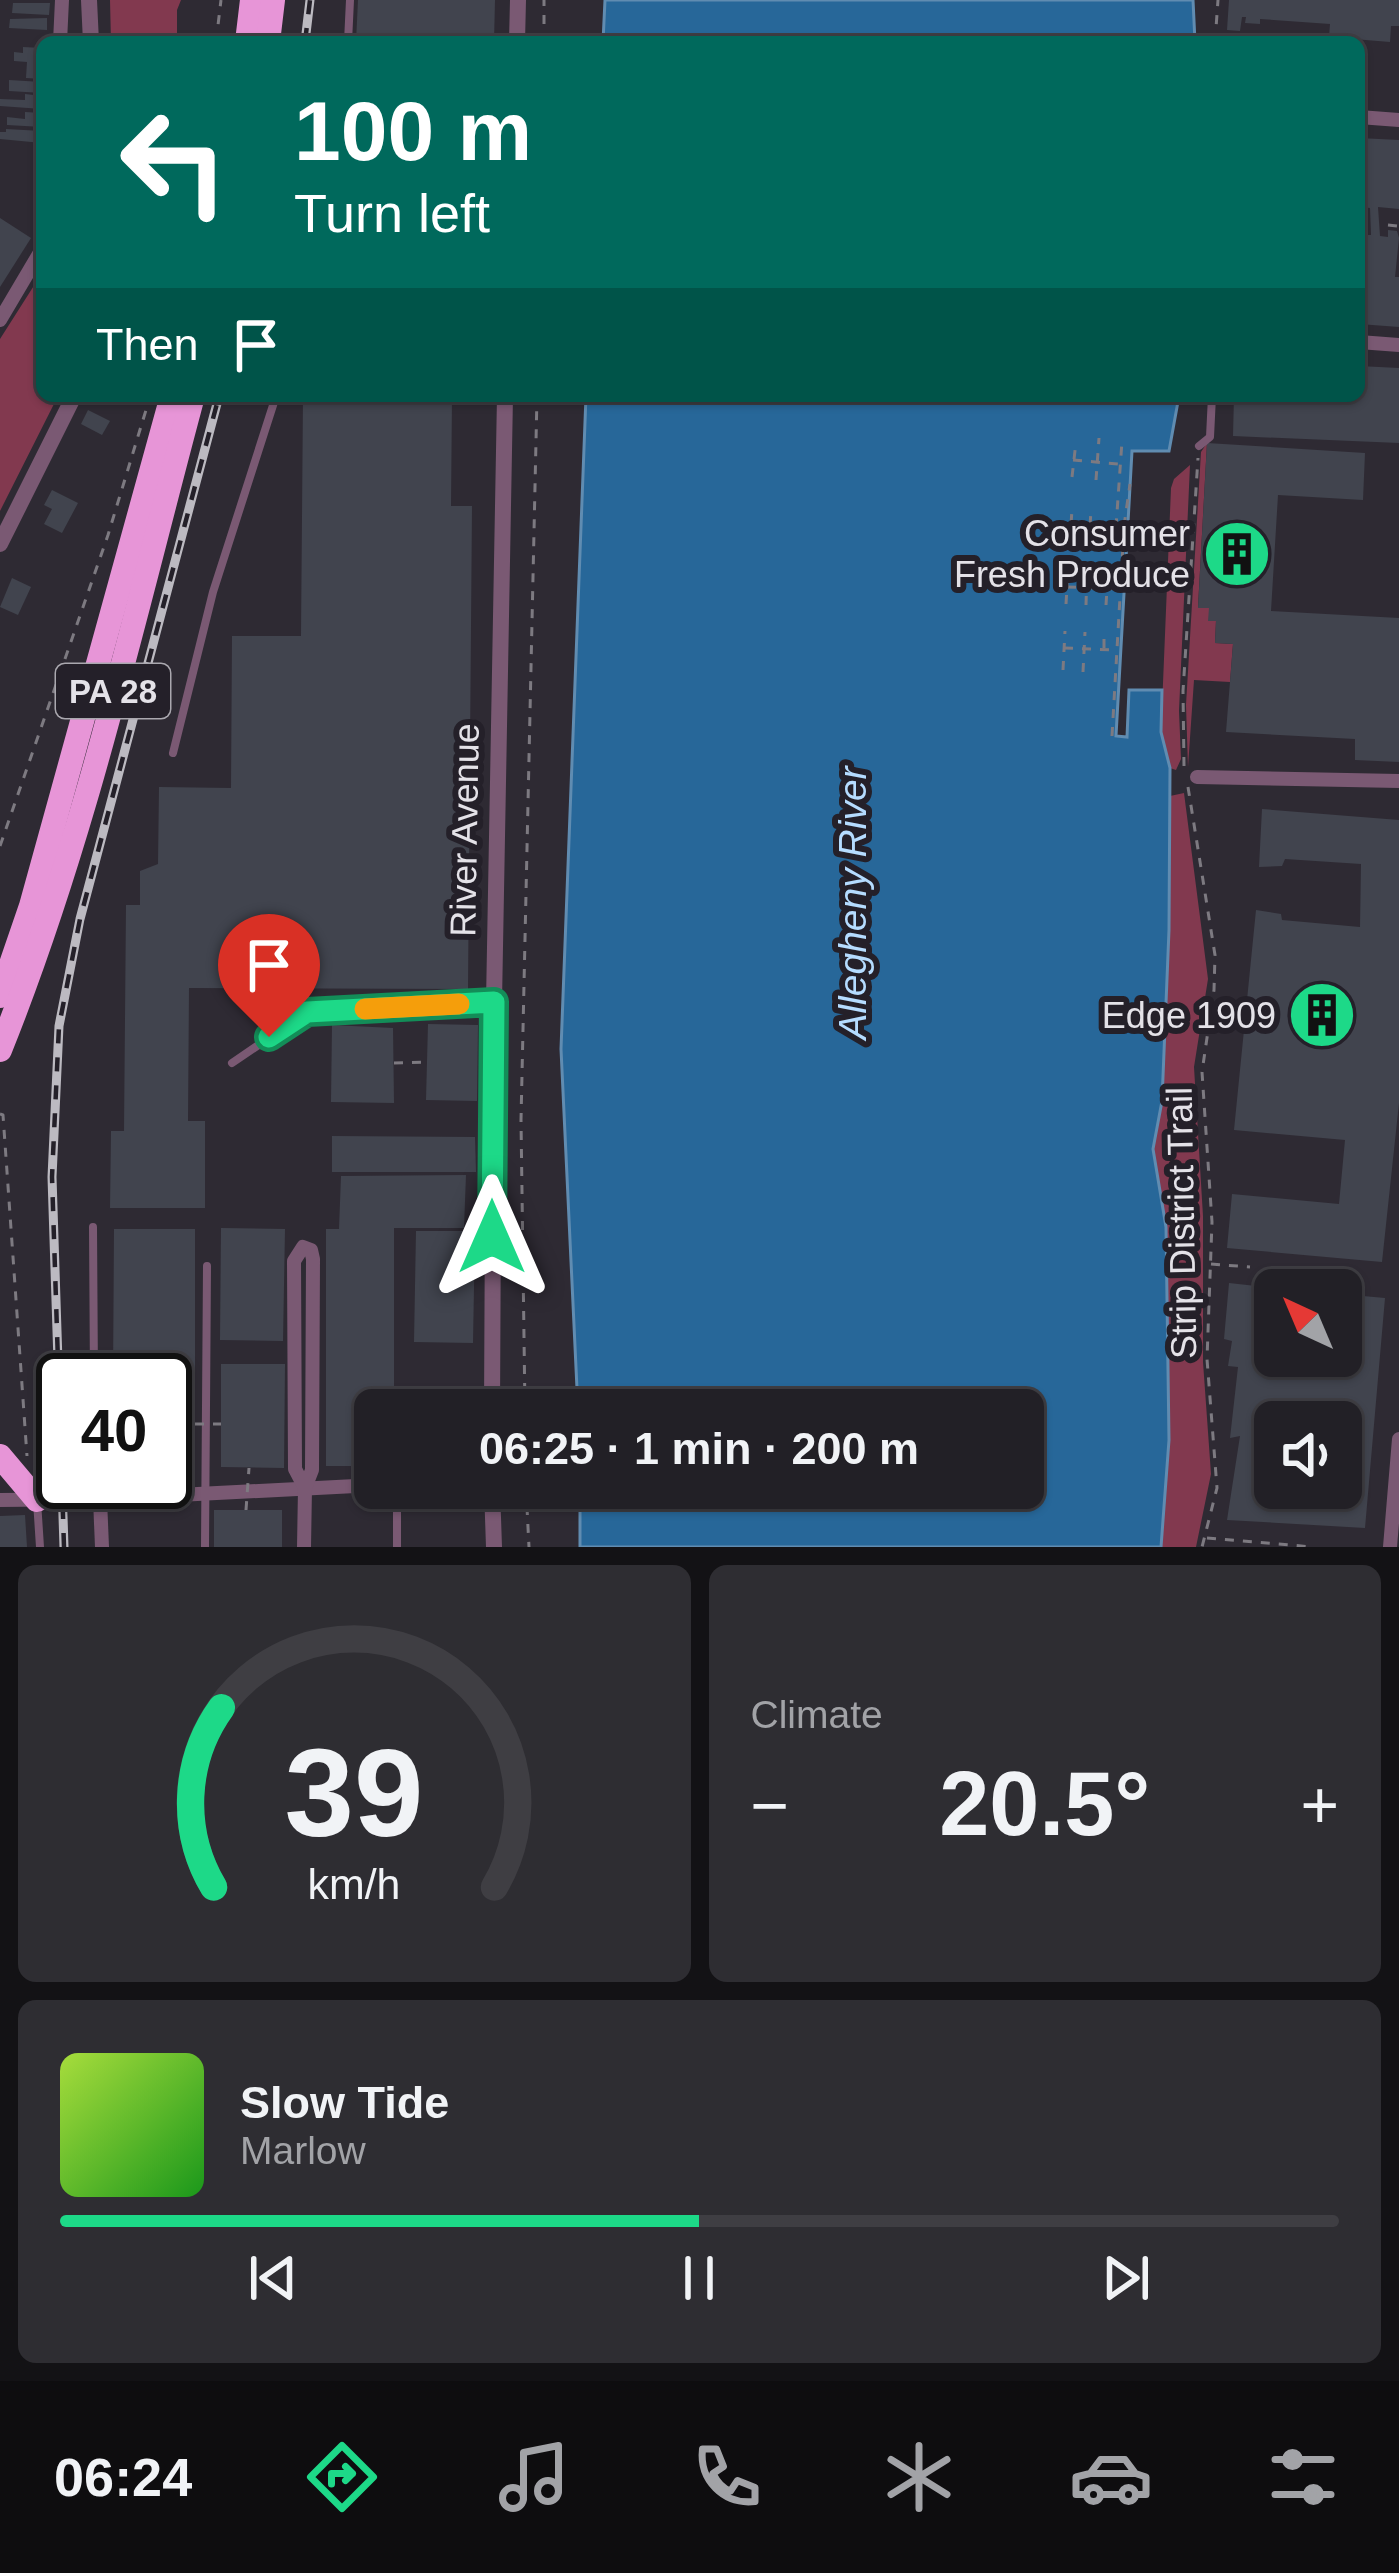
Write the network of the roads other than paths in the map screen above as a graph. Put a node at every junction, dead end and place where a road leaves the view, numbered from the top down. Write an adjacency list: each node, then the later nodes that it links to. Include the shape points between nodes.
1 (62, 0): 7 (street)
2 (89, 0): 8 (street)
3 (252, 0): 9 (highway)
4 (273, 0): 10 (highway)
5 (350, 0): 11 (lane)
6 (518, 0): 12 (street)
7 (60, 36)
8 (91, 36)
9 (248, 36)
10 (269, 36)
11 (348, 36)
12 (517, 36)
13 (1365, 117): 14 (street)
14 (1399, 120)
15 (36, 259): 16 (street)
16 (0, 320)
17 (1365, 342): 18 (street)
18 (1399, 345)
19 (71, 402): 26 (street)
20 (170, 402): 30 (highway, PA 28)
21 (191, 402): 34 (highway, PA 28, via 79,821)
22 (274, 402): 27 (lane)
23 (506, 402): 33 (street, River Avenue)
24 (1212, 402): 25 (lane, via 1210,437)
25 (1199, 446)
26 (0, 544)
27 (173, 753)
28 (1198, 777): 29 (street)
29 (1399, 781)
30 (31, 906): 31 (highway); 32 (highway, PA 28)
31 (0, 970)
32 (0, 995)
33 (494, 1002): 35 (lane, via 307,1012); 39 (street, River Avenue)
34 (0, 1050)
35 (232, 1063)
36 (93, 1227): 38 (lane)
37 (206, 1266): 44 (lane)
38 (94, 1353)
39 (492, 1389)
40 (1399, 1439): 53 (street)
41 (0, 1456): 46 (highway)
42 (354, 1486): 43 (street)
43 (305, 1488): 43 (street, via 312,1470 313,1259 302,1247 294,1262 294,1446); 44 (street); 57 (street)
44 (206, 1494): 45 (street); 56 (lane)
45 (192, 1495)
46 (36, 1499)
47 (0, 1500): 48 (street)
48 (36, 1500)
49 (38, 1509): 54 (lane)
50 (100, 1509): 55 (street)
51 (397, 1509): 58 (lane)
52 (493, 1509): 59 (street)
53 (1393, 1539)
54 (40, 1547)
55 (102, 1547)
56 (205, 1547)
57 (304, 1547)
58 (397, 1547)
59 (494, 1547)

